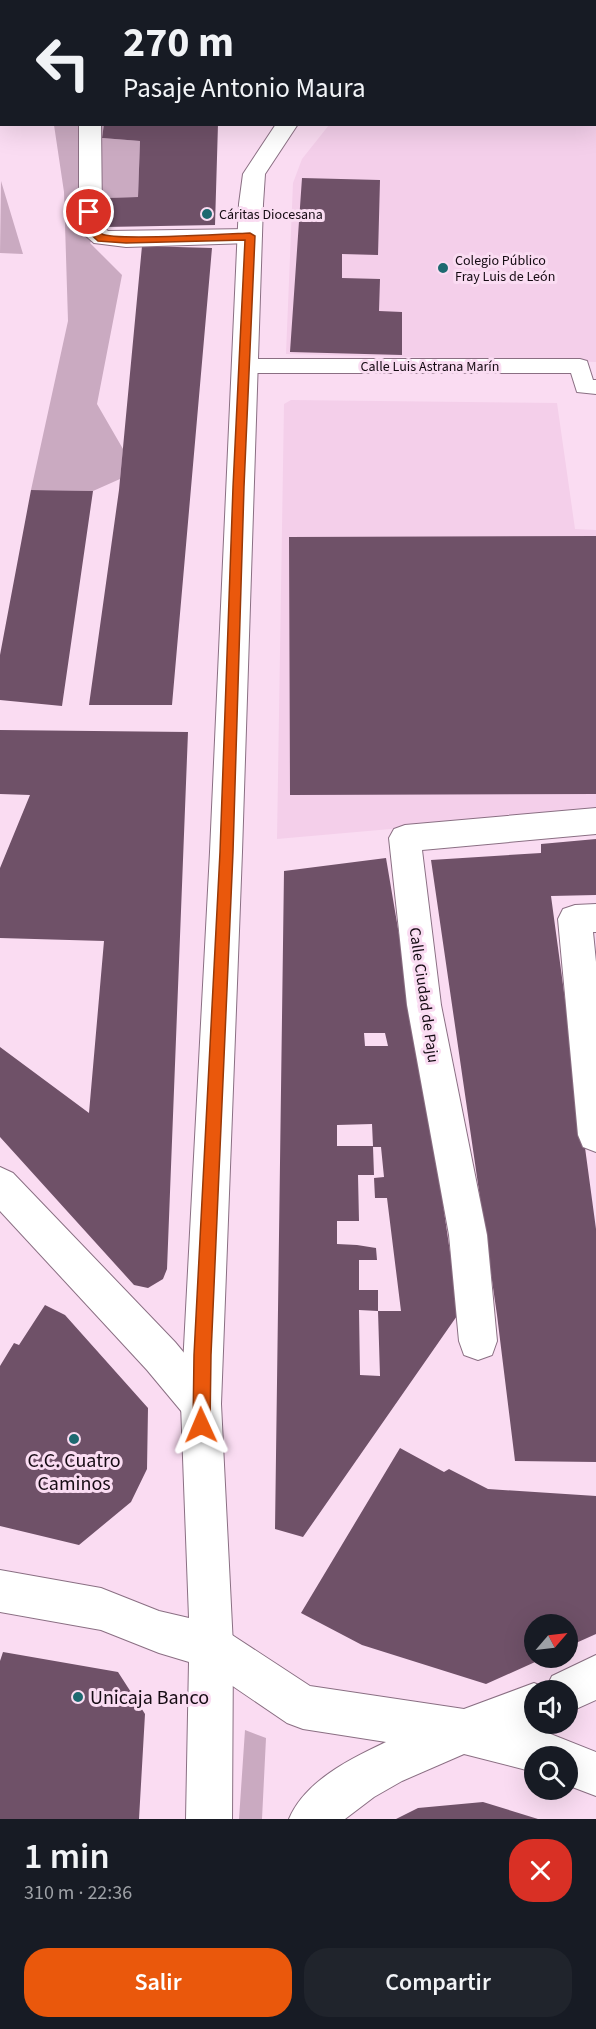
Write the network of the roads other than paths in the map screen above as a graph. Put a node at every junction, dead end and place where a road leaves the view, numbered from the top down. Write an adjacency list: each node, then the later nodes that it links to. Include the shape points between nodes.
1 (90, 126): 5 (main road, via 89,212 91,230 102,238)
2 (286, 126): 4 (main road)
3 (252, 141): 4 (main road, via 250,165)
4 (254, 174): 5 (main road)
5 (250, 236): 6 (main road)
6 (245, 366): 7 (street, Calle Luis Astrana Marín, via 580,366 584,387); 13 (main road)
7 (596, 387)
8 (596, 821): 12 (main road, Calle Ciudad de Paju, via 405,838 424,1005 468,1235)
9 (596, 918): 10 (main road, via 575,919)
10 (596, 1135)
11 (0, 1185): 13 (main road)
12 (478, 1341)
13 (201, 1404): 15 (main road)
14 (0, 1592): 15 (main road, via 101,1609 159,1632)
15 (211, 1646): 19 (main road, via 303,1707); 23 (main road)
16 (596, 1677): 17 (main road)
17 (578, 1686)
18 (524, 1709): 19 (main road)
19 (466, 1732): 20 (main road); 24 (main road, via 408,1754 349,1787)
20 (524, 1747)
21 (578, 1767): 22 (main road)
22 (596, 1774)
23 (209, 1819)
24 (312, 1819)

